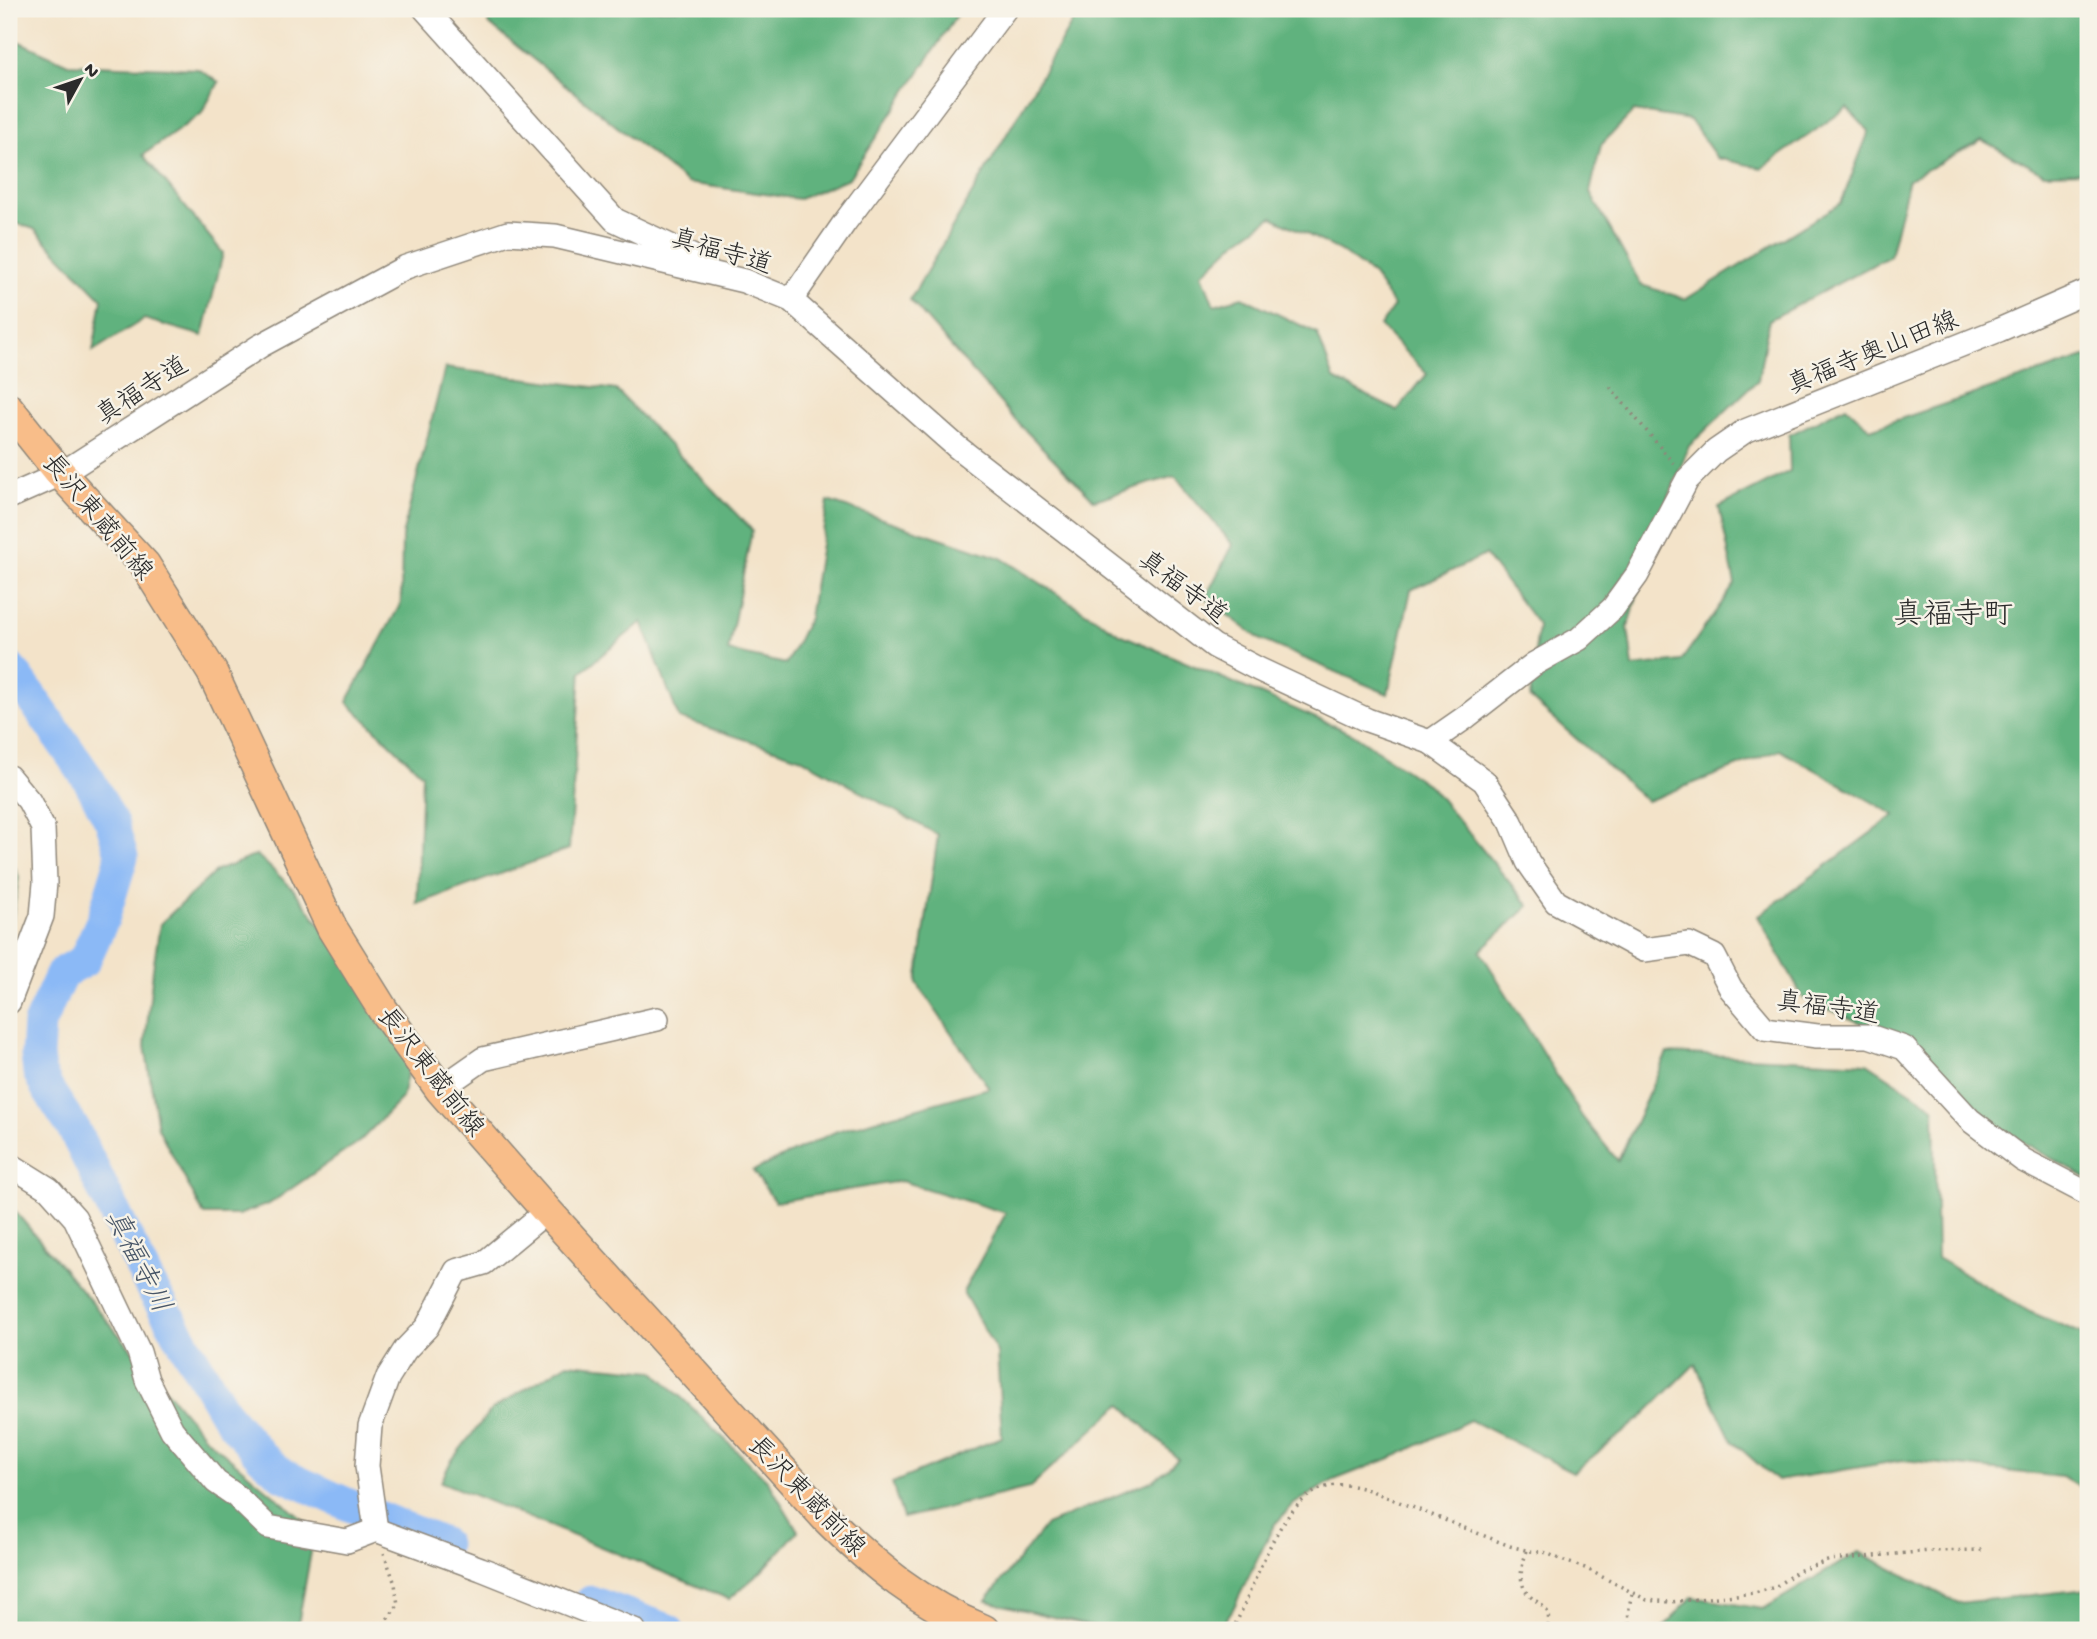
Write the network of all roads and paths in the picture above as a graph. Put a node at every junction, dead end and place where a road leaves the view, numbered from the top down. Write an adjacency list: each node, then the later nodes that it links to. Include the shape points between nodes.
1 (425, 9): 3 (street, via 615,220)
2 (1005, 9): 5 (street)
3 (744, 281): 5 (street, 真福寺道); 8 (street, 真福寺道, via 555,236 508,233 406,267 260,346)
4 (2088, 291): 9 (street, 真福寺奥山田線, via 1745,431)
5 (791, 300): 11 (street, 真福寺道, via 957,447 1214,646 1367,720)
6 (1610, 387): 9 (path)
7 (9, 409): 8 (main road, 長沢東蔵前線)
8 (61, 474): 10 (street, 真福寺道); 15 (main road, 長沢東蔵前線, via 145,565 212,672 332,928)
9 (1687, 480): 11 (street, via 1637,575 1613,608 1579,639 1534,664)
10 (9, 497)
11 (1430, 741): 17 (street, 真福寺道, via 1484,781 1511,822 1528,862 1556,902 1644,950 1689,944 1714,956 1731,989 1765,1028 1817,1036 1869,1036 1904,1048 1970,1120 2023,1160)
12 (9, 777): 13 (street, via 43,828 45,883 42,916)
13 (9, 1002)
14 (657, 1019): 15 (street, via 483,1059)
15 (440, 1089): 18 (main road, 長沢東蔵前線)
16 (9, 1164): 19 (street, via 49,1189 75,1217 172,1430 216,1482 268,1527 346,1541)
17 (2088, 1194)
18 (547, 1211): 19 (street, via 484,1263 456,1271 427,1328 405,1350 388,1377 370,1426 367,1466); 25 (main road, 長沢東蔵前線, via 858,1550 913,1592)
19 (375, 1526): 23 (path, via 398,1605); 24 (street)
20 (1984, 1550): 22 (path, via 1830,1560 1798,1571 1775,1587 1731,1597 1670,1602)
21 (1527, 1551): 22 (path, via 1544,1552 1585,1568); 26 (path, via 1369,1490 1334,1485 1306,1497 1289,1515); 27 (path, via 1520,1575 1530,1597 1548,1614)
22 (1632, 1594): 28 (path, via 1628,1606)
23 (379, 1630)
24 (634, 1630)
25 (984, 1630)
26 (1232, 1630)
27 (1548, 1630)
28 (1632, 1630)

